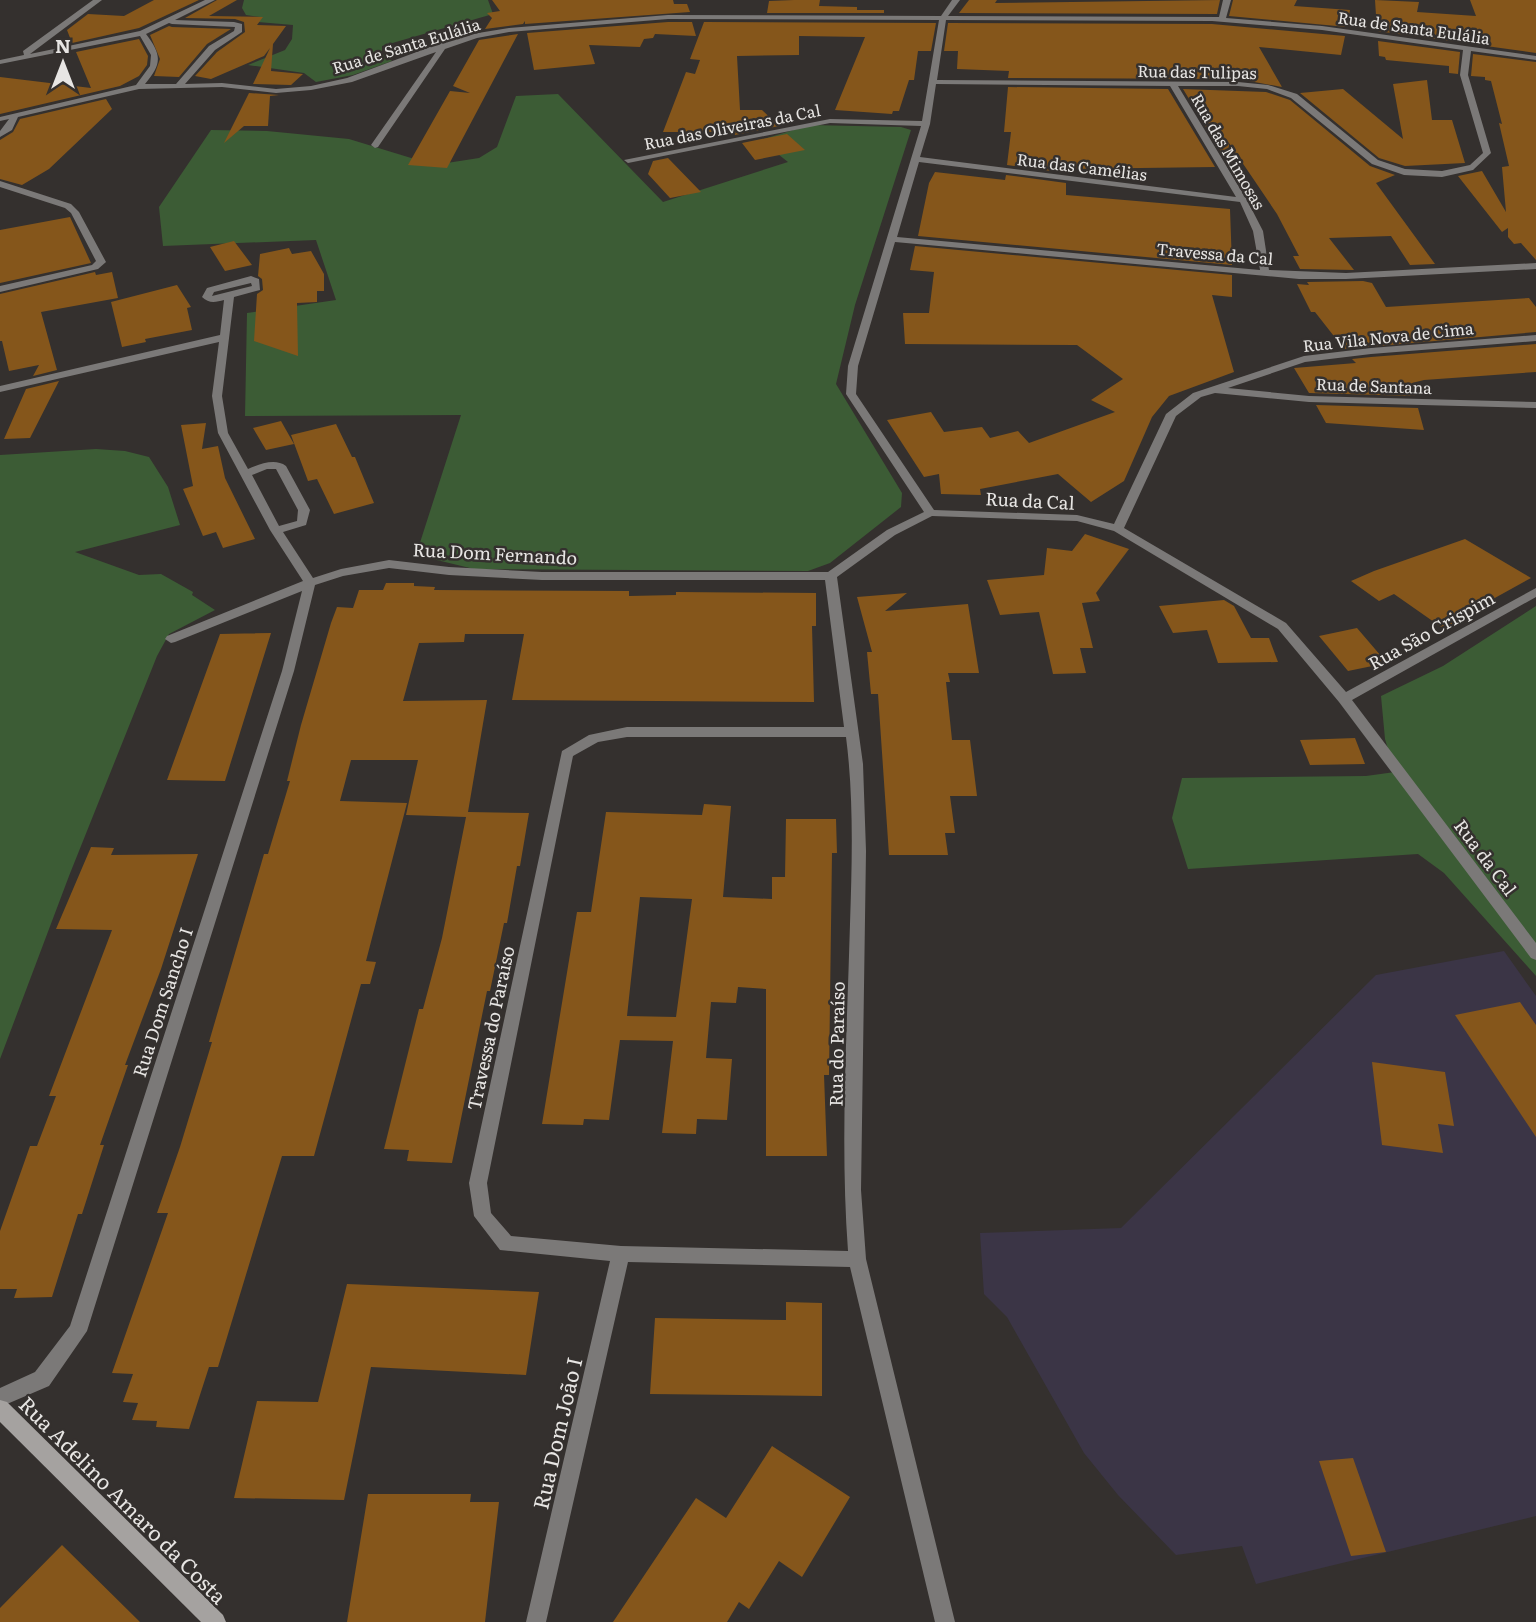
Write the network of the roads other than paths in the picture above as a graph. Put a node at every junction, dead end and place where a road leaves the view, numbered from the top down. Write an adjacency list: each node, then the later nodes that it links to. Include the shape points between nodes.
1 (98, 0): 8 (street)
2 (211, 0): 7 (street)
3 (957, 0): 5 (street)
4 (1227, 0): 6 (street)
5 (943, 18): 6 (street, Rua de Santa Eulália); 11 (street, Rua de Santa Eulália, via 668,17 509,30); 16 (street)
6 (1222, 20): 12 (street, Rua de Santa Eulália, via 1322,28)
7 (167, 22): 9 (street); 18 (street, via 239,26 238,32 212,48)
8 (54, 33): 10 (street); 13 (street)
9 (142, 33): 10 (street); 19 (street, via 156,58 153,71)
10 (94, 43): 13 (street)
11 (441, 46): 18 (street, Rua de Santa Eulália, via 349,80 311,88 254,91); 24 (street)
12 (1467, 50): 14 (street, Rua de Santa Eulália); 17 (street, Rua das Tulipas, via 1464,75 1487,153 1473,167 1443,174 1404,172 1375,162 1294,96 1268,87)
13 (20, 57): 15 (street)
14 (1536, 58)
15 (0, 62)
16 (934, 82): 17 (street, Rua das Tulipas); 22 (street)
17 (1173, 84): 28 (street, Rua das Mimosas)
18 (179, 85): 19 (street, Rua de Santa Eulália)
19 (139, 87): 20 (street, Rua de Santa Eulália)
20 (14, 118): 21 (street, Rua de Santa Eulália); 23 (street)
21 (0, 119)
22 (926, 124): 25 (street); 26 (street, Rua das Oliveiras da Cal, via 830,121)
23 (0, 135)
24 (375, 145)
25 (916, 159): 28 (street, Rua das Camélias); 29 (street)
26 (628, 160)
27 (0, 184): 32 (street, via 68,206 101,262)
28 (1243, 200): 31 (street, Rua das Mimosas, via 1258,231)
29 (893, 239): 31 (street, Travessa da Cal); 40 (street, via 853,366 851,394)
30 (1536, 266): 31 (street, Travessa da Cal, via 1346,276)
31 (1265, 273)
32 (0, 289)
33 (230, 294): 34 (street)
34 (226, 337): 36 (street); 39 (street, via 217,396 223,433)
35 (1536, 338): 37 (street, Rua Vila Nova de Cima, via 1304,359)
36 (0, 389)
37 (1212, 389): 38 (street, Rua de Santana, via 1309,399); 41 (street, Rua Vila Nova de Cima, via 1171,414)
38 (1536, 405)
39 (244, 474): 42 (street); 42 (street, via 280,466 304,510 302,523)
40 (931, 513): 41 (street, Rua da Cal, via 1077,518); 43 (street, via 888,533)
41 (1118, 529): 47 (street, Rua da Cal, via 1282,626)
42 (275, 530): 44 (street)
43 (831, 576): 44 (street, Rua Dom Fernando, via 542,576 389,564); 48 (street, Rua do Paraíso)
44 (310, 583): 46 (street, Rua Dom Fernando); 52 (street, Rua Dom Sancho I, via 288,671 78,1331 42,1379)
45 (1536, 592): 47 (street, Rua São Crispim)
46 (171, 639)
47 (1344, 699): 49 (street, Rua da Cal)
48 (852, 732): 50 (street, Travessa do Paraíso, via 627,732 594,738 567,754 478,1183 483,1216 506,1244); 51 (street, Rua do Paraíso, via 859,851 852,1190)
49 (1536, 954)
50 (621, 1254): 51 (street, Travessa do Paraíso); 55 (street, Rua Dom João I)
51 (857, 1259): 56 (street, Rua do Paraíso)
52 (0, 1398)
53 (0, 1409): 54 (street, Rua Adelino Amaro da Costa)
54 (216, 1622)
55 (536, 1622)
56 (945, 1622)

